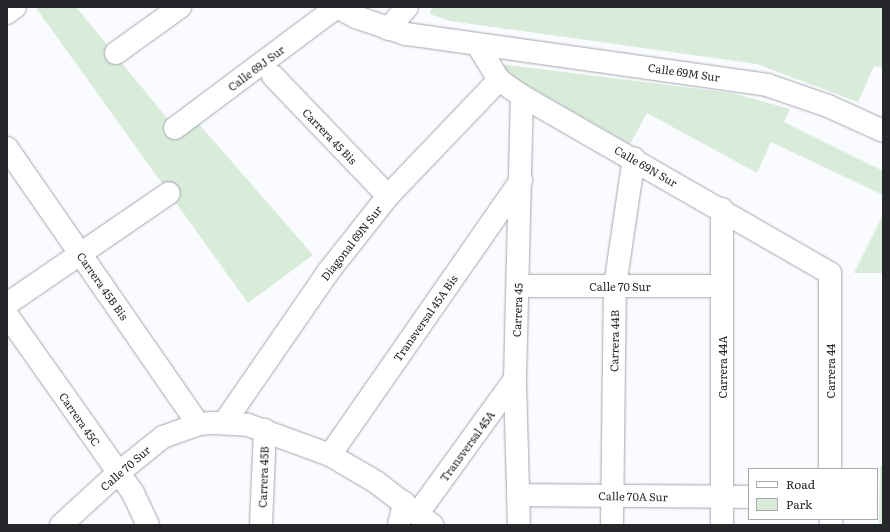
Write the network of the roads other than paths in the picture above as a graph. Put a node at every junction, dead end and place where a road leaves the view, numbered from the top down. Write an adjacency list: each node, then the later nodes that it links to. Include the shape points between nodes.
1 (15, 7): 5 (street)
2 (180, 7): 8 (street)
3 (407, 7): 6 (street)
4 (350, 10): 6 (street); 12 (street, Calle 69J Sur)
5 (7, 13)
6 (388, 29): 7 (street)
7 (477, 44): 10 (street, Calle 69N Sur); 13 (street, Calle 69M Sur, via 745,80 796,94)
8 (116, 53)
9 (273, 76): 18 (street, Carrera 45 Bis)
10 (500, 80): 11 (street, Calle 69N Sur); 18 (street, Diagonal 69N Sur)
11 (522, 96): 15 (street, Calle 69N Sur); 16 (street, Carrera 45)
12 (175, 128)
13 (883, 131)
14 (7, 148): 20 (street, Carrera 45B Bis)
15 (634, 158): 19 (street, Calle 69N Sur); 23 (street, Carrera 44B)
16 (521, 180): 22 (street, Carrera 45); 31 (street, Transversal 45A Bis)
17 (169, 193): 20 (street)
18 (388, 196): 28 (street, Diagonal 69N Sur, via 328,272)
19 (722, 209): 21 (street, Calle 69N Sur); 24 (street, Carrera 44A)
20 (80, 254): 25 (street); 29 (street, Carrera 45B Bis)
21 (830, 273): 32 (street, Carrera 44)
22 (518, 286): 23 (street, Calle 70 Sur); 27 (street, Carrera 45)
23 (615, 286): 24 (street, Calle 70 Sur); 35 (street, Carrera 44B)
24 (722, 286): 36 (street, Carrera 44A)
25 (7, 304)
26 (7, 315): 33 (street, Carrera 45C)
27 (515, 379): 34 (street, Carrera 45); 38 (street, Transversal 45A)
28 (224, 423): 29 (street, Calle 70 Sur); 30 (street, Calle 70 Sur)
29 (198, 424): 33 (street, Calle 70 Sur, via 164,437)
30 (265, 430): 31 (street, Calle 70 Sur); 41 (street, Carrera 45B)
31 (330, 456): 38 (street, Calle 70 Sur, via 376,482)
32 (830, 468)
33 (118, 473): 39 (street, Calle 70 Sur); 40 (street, Carrera 45C, via 133,493)
34 (518, 495): 35 (street, Calle 70A Sur); 43 (street, Carrera 45)
35 (612, 495): 36 (street, Calle 70A Sur); 44 (street, Carrera 44B)
36 (722, 497): 37 (street, Calle 70A Sur); 45 (street, Carrera 44A)
37 (748, 497)
38 (418, 514): 42 (street)
39 (61, 525)
40 (148, 525)
41 (261, 525)
42 (399, 525)
43 (519, 525)
44 (612, 525)
45 (722, 525)

